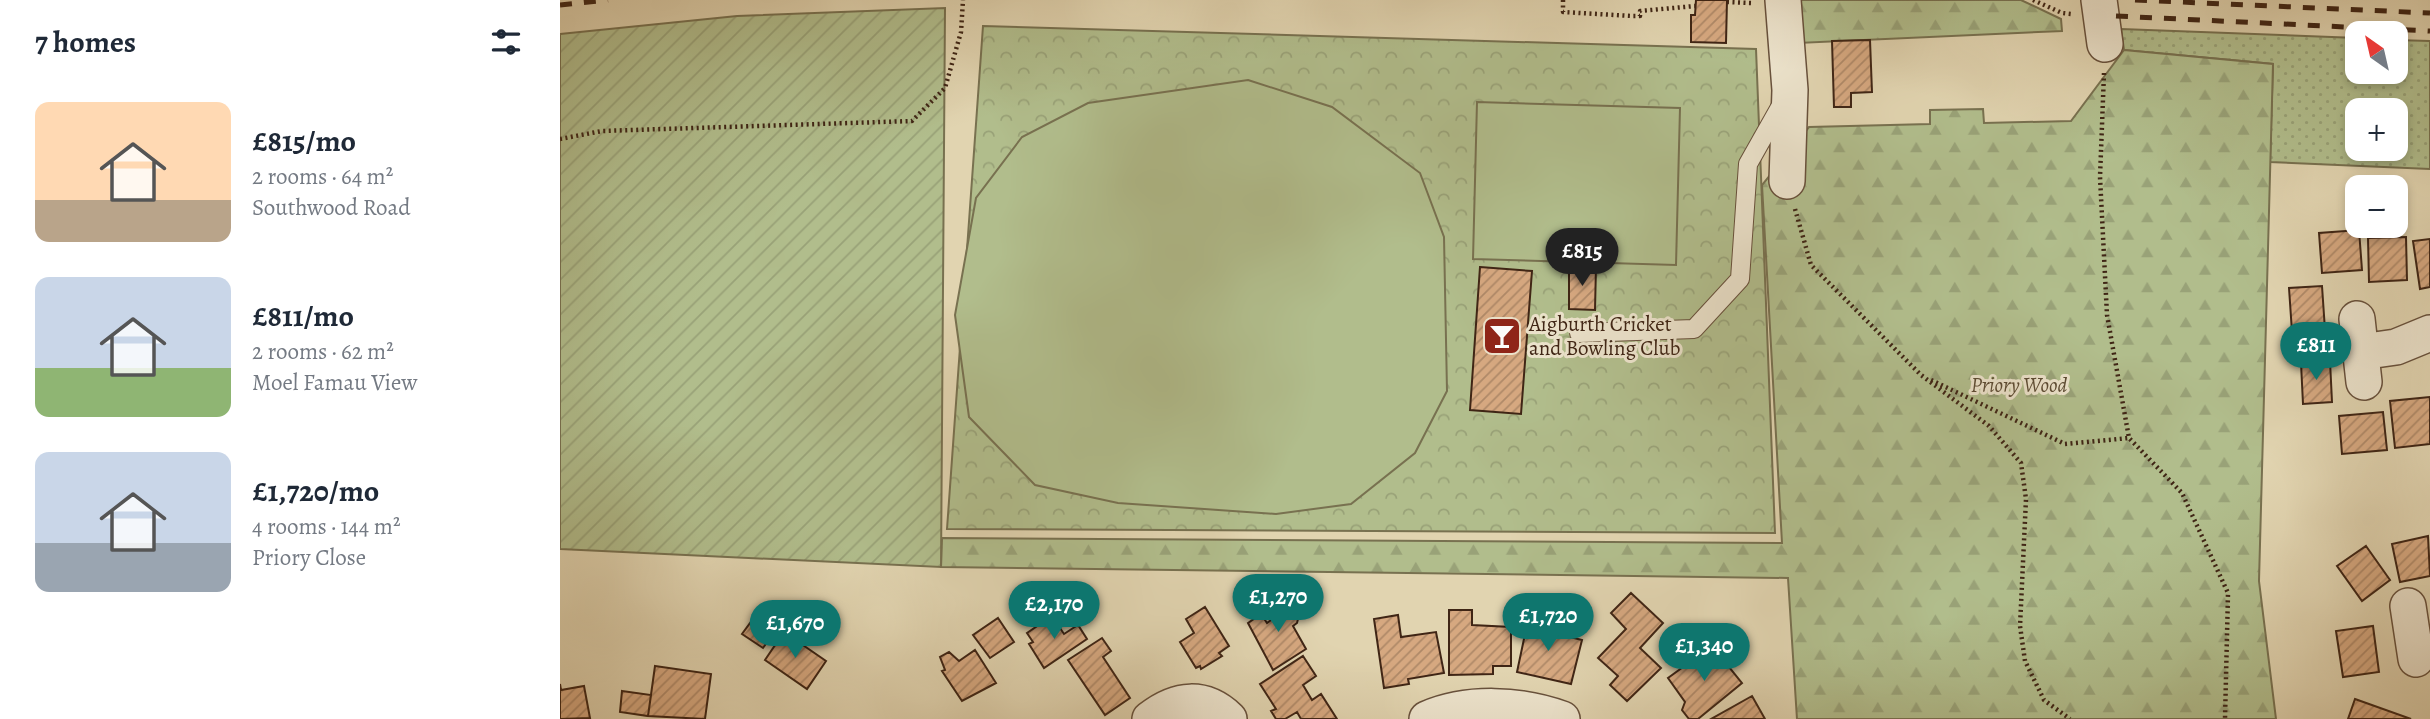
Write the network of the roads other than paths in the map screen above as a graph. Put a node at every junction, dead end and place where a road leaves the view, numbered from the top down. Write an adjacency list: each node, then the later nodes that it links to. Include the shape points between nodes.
1 (1783, 0): 4 (street)
2 (2099, 0): 3 (street)
3 (2105, 44)
4 (1790, 90): 5 (street); 6 (lane, via 1748,164 1741,279 1694,328)
5 (1787, 181)
6 (1578, 333)
7 (2430, 333): 8 (street, via 2396,347)
8 (2360, 351)
9 (1150, 719): 10 (street, via 1163,709 1193,701 1209,703)
10 (1229, 719)
11 (1427, 719): 12 (street, via 1502,707 1536,710)
12 (1562, 719)

